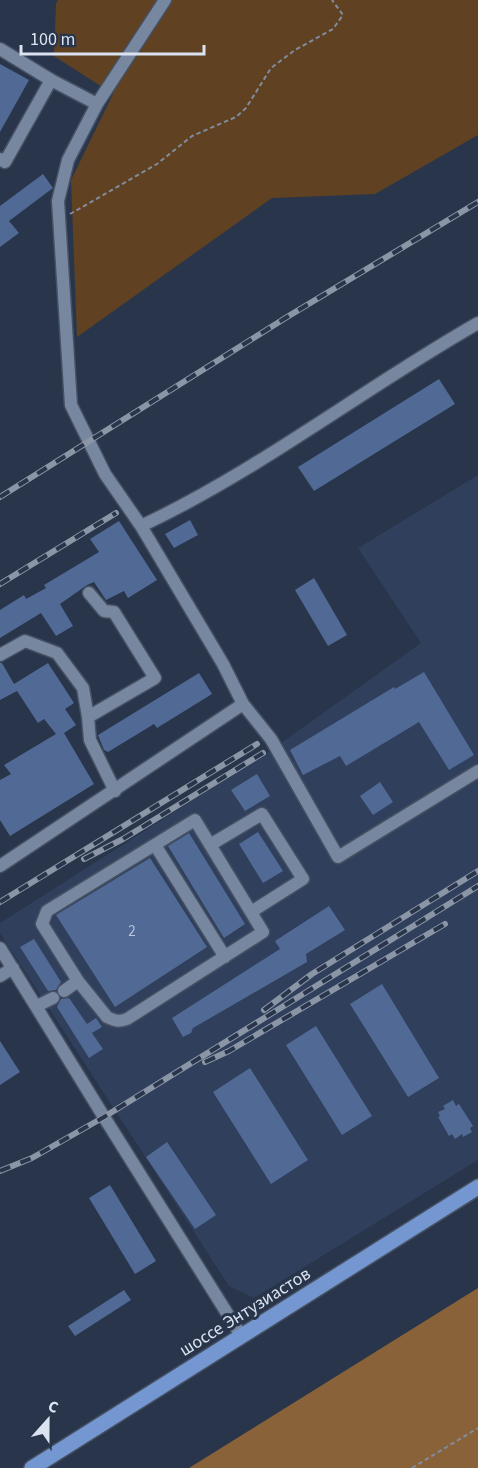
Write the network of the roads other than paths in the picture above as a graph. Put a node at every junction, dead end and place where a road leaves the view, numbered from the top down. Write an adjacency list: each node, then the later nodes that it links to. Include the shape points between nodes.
1 (165, 0): 4 (street)
2 (0, 48): 3 (street)
3 (51, 80): 4 (street); 5 (street, via 6,162)
4 (97, 104): 7 (street, via 69,160 58,201 71,405 105,474)
5 (0, 159)
6 (478, 323): 7 (street, via 186,505)
7 (141, 526): 10 (street)
8 (89, 592): 11 (street, via 104,611 114,612 154,678)
9 (0, 655): 11 (street, via 25,641 57,653 83,688)
10 (243, 704): 12 (street, via 271,739 338,857); 13 (street)
11 (88, 717): 13 (street, via 90,740)
12 (478, 771)
13 (115, 791): 16 (street)
14 (155, 844): 15 (street, via 195,819); 19 (street); 22 (street, via 47,911 43,918 42,924)
15 (210, 845): 17 (street); 17 (street, via 262,814 303,879)
16 (0, 866)
17 (251, 912): 19 (street, via 264,932)
18 (0, 948): 20 (street)
19 (225, 957): 22 (street, via 121,1022 107,1017)
20 (13, 968): 21 (street); 25 (street)
21 (0, 976)
22 (78, 981): 23 (street)
23 (64, 991)
24 (53, 998): 25 (street)
25 (37, 1006): 27 (street)
26 (478, 1187): 27 (main road, шоссе Энтузиастов)
27 (242, 1337): 28 (main road, шоссе Энтузиастов)
28 (32, 1468)

